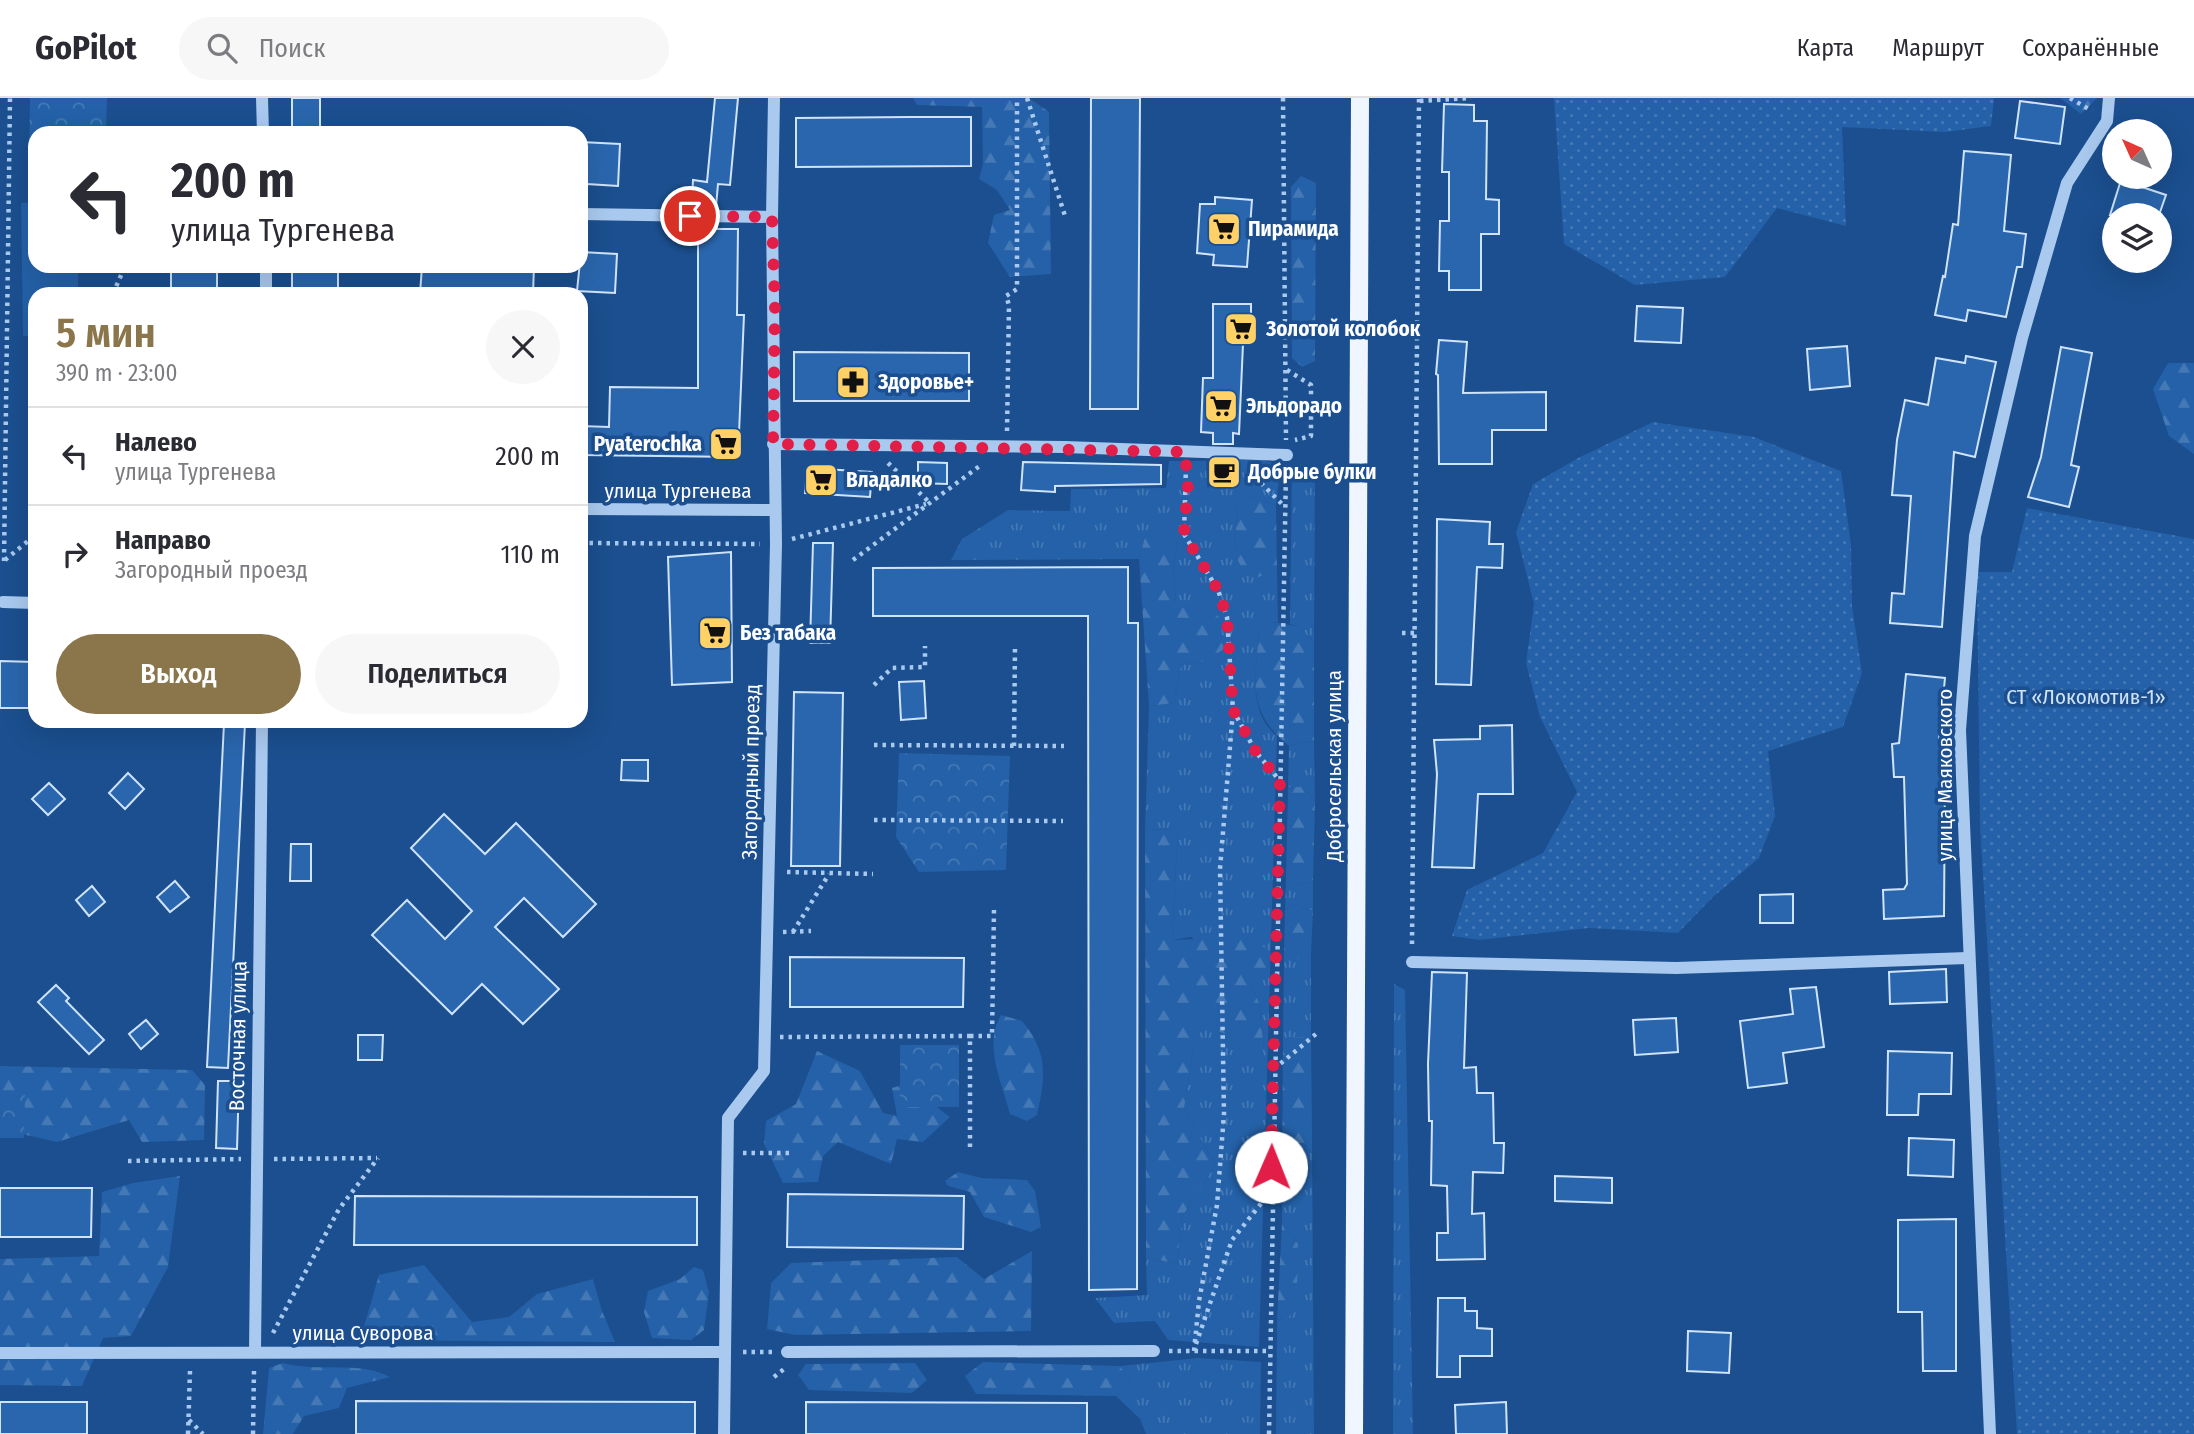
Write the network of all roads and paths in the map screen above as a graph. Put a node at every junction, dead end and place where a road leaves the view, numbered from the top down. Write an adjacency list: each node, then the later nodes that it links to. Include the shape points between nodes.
1 (10, 98): 26 (path, via 4,561)
2 (262, 98): 11 (street)
3 (774, 98): 13 (street, Загородный проезд)
4 (1017, 98): 18 (path, via 1017,289 1006,296)
5 (1027, 98): 14 (path)
6 (1283, 98): 15 (path)
7 (1360, 98): 76 (main road, Добросельская улица)
8 (1471, 98): 10 (path)
9 (2109, 98): 50 (street, улица Маяковского, via 2108,121 2067,183 2022,338 1975,536 1960,730)
10 (1419, 99): 31 (path)
11 (263, 126)
12 (588, 214): 13 (street)
13 (772, 217): 16 (street, Загородный проезд)
14 (1066, 219)
15 (1286, 369): 15 (path, via 1311,385 1311,436 1286,442)
16 (773, 444): 17 (street); 25 (street, Загородный проезд)
17 (870, 446): 18 (street); 22 (path)
18 (1006, 447): 19 (street); 22 (path)
19 (1185, 452): 20 (street); 35 (path, via 1184,534 1218,590 1227,617)
20 (1231, 453): 21 (street); 23 (path)
21 (1287, 455): 23 (path)
22 (930, 503): 27 (path)
23 (1286, 507): 40 (path)
24 (588, 509): 25 (street, улица Тургенева)
25 (774, 510): 43 (street, Загородный проезд)
26 (28, 543)
27 (853, 560)
28 (4, 602): 29 (street)
29 (28, 603)
30 (1402, 633): 31 (path)
31 (1415, 633): 51 (path)
32 (925, 646): 34 (path, via 925,667 892,668)
33 (1015, 647): 38 (path)
34 (874, 685)
35 (1233, 710): 40 (path, via 1256,752); 68 (path, via 1220,869 1224,1114 1217,1205)
36 (262, 728): 59 (street, Восточная улица)
37 (874, 744): 38 (path)
38 (1014, 746): 39 (path)
39 (1064, 746)
40 (1280, 781): 55 (path)
41 (874, 820): 42 (path)
42 (1063, 821)
43 (768, 872): 44 (path); 48 (street, Загородный проезд)
44 (829, 873): 45 (path); 49 (path)
45 (873, 874)
46 (994, 910): 53 (path, via 992,1036)
47 (811, 931): 49 (path)
48 (767, 932): 49 (path); 54 (street, Загородный проезд)
49 (793, 932)
50 (1968, 958): 51 (street, via 1676,968); 77 (street, улица Маяковского)
51 (1412, 962)
52 (1316, 1034): 55 (path)
53 (970, 1036): 54 (path); 56 (path)
54 (765, 1037): 58 (street, Загородный проезд, via 764,1071 728,1118)
55 (1273, 1070): 61 (path)
56 (970, 1152)
57 (793, 1153): 58 (path)
58 (728, 1154): 65 (street, Загородный проезд)
59 (256, 1159): 60 (path); 64 (street, Восточная улица); 64 (path, via 378,1158 339,1209 278,1329)
60 (128, 1160)
61 (1271, 1191): 62 (path); 68 (path, via 1232,1240)
62 (1269, 1351): 68 (path); 75 (path)
63 (191, 1352): 64 (street, улица Суворова); 69 (street, улица Суворова); 70 (path)
64 (255, 1352): 65 (street, улица Суворова); 73 (path)
65 (725, 1352): 66 (path); 74 (street, Загородный проезд)
66 (781, 1352): 67 (street)
67 (1154, 1352): 68 (path)
68 (1194, 1352)
69 (0, 1353)
70 (188, 1419): 71 (path); 72 (path)
71 (188, 1434)
72 (203, 1434)
73 (253, 1434)
74 (724, 1434)
75 (1269, 1434)
76 (1354, 1434)
77 (1990, 1434)

